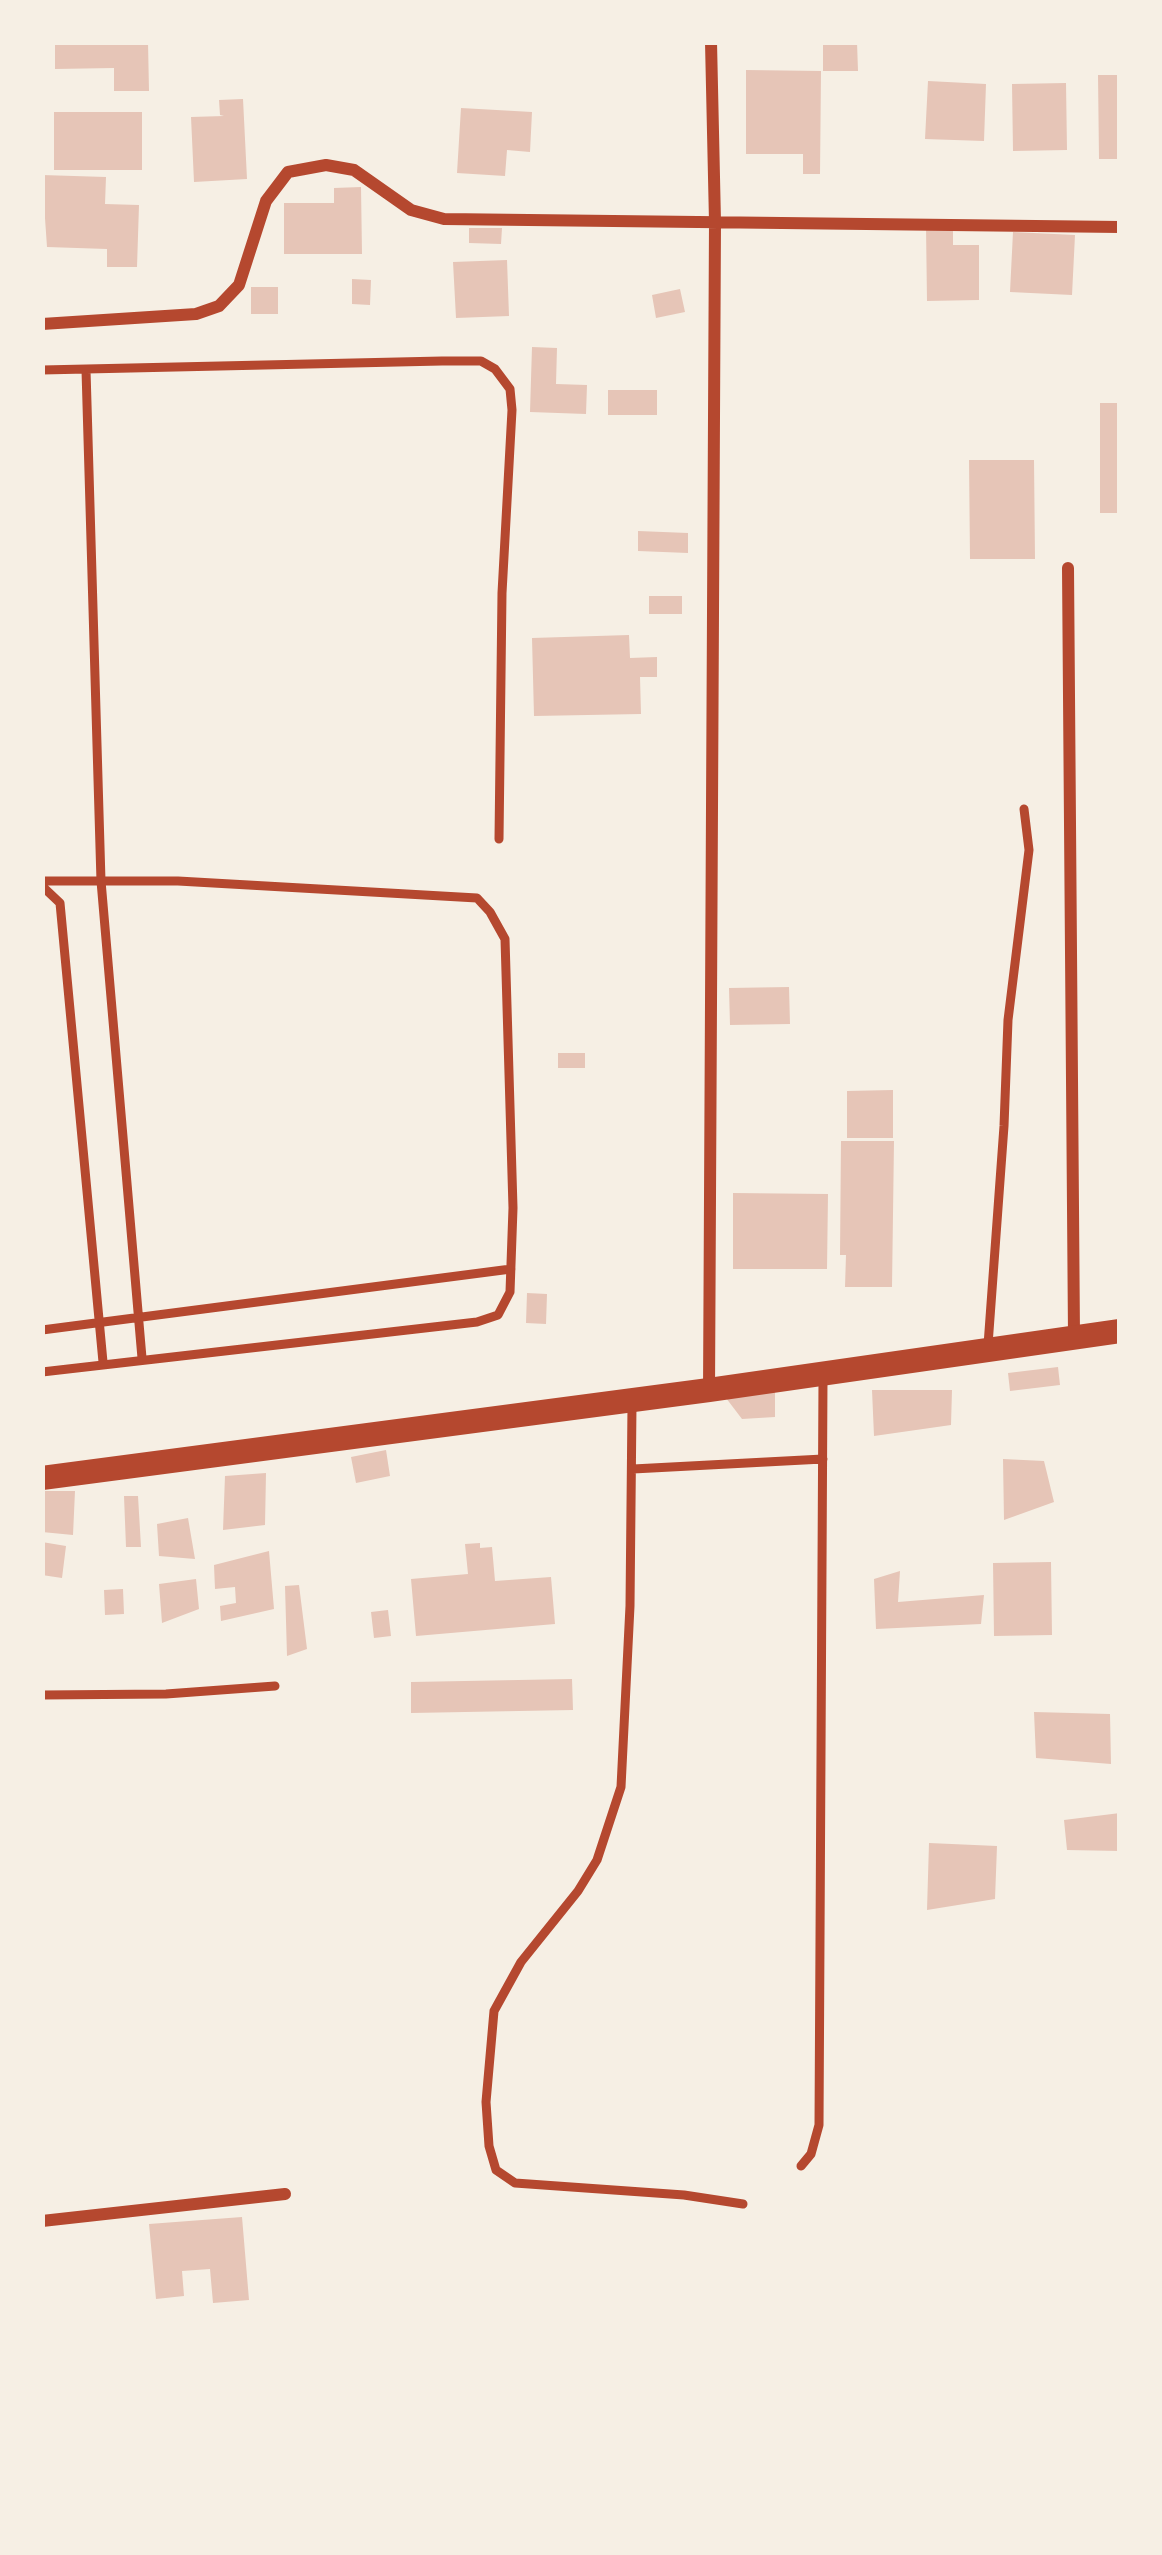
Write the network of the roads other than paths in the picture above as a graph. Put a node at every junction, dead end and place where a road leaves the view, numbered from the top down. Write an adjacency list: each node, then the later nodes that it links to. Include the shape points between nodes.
1 (711, 42): 2 (street)
2 (715, 222): 3 (street); 4 (street, via 444,219 411,210 354,170 326,164 288,172 266,201 239,285 219,306); 23 (street)
3 (1120, 227)
4 (42, 324)
5 (42, 370): 6 (lane)
6 (86, 370): 9 (lane, via 442,361 481,362 502,376 512,410); 10 (lane)
7 (1068, 568): 17 (street)
8 (1024, 809): 18 (lane, via 1029,850 1007,1021)
9 (499, 839)
10 (101, 881): 11 (lane); 12 (lane, via 477,898 505,939); 13 (lane)
11 (42, 884): 14 (lane, via 60,903)
12 (511, 1269): 13 (lane); 19 (lane, via 499,1315 477,1322)
13 (138, 1318): 14 (lane); 19 (lane)
14 (99, 1323): 15 (lane); 20 (lane)
15 (42, 1330)
16 (1120, 1330): 17 (main road)
17 (1074, 1337): 18 (main road)
18 (987, 1350): 22 (main road)
19 (142, 1358): 20 (lane)
20 (103, 1362): 21 (lane)
21 (42, 1372)
22 (824, 1373): 23 (main road); 25 (lane)
23 (710, 1390): 24 (main road)
24 (632, 1400): 26 (lane); 27 (main road)
25 (823, 1459): 26 (lane); 30 (lane, via 820,2125)
26 (633, 1469): 32 (lane, via 621,1787 597,1860 520,1962 494,2011 489,2146 496,2170 515,2183)
27 (42, 1478)
28 (275, 1686): 29 (lane)
29 (42, 1695)
30 (801, 2166)
31 (285, 2194): 33 (street)
32 (743, 2204)
33 (42, 2222)

